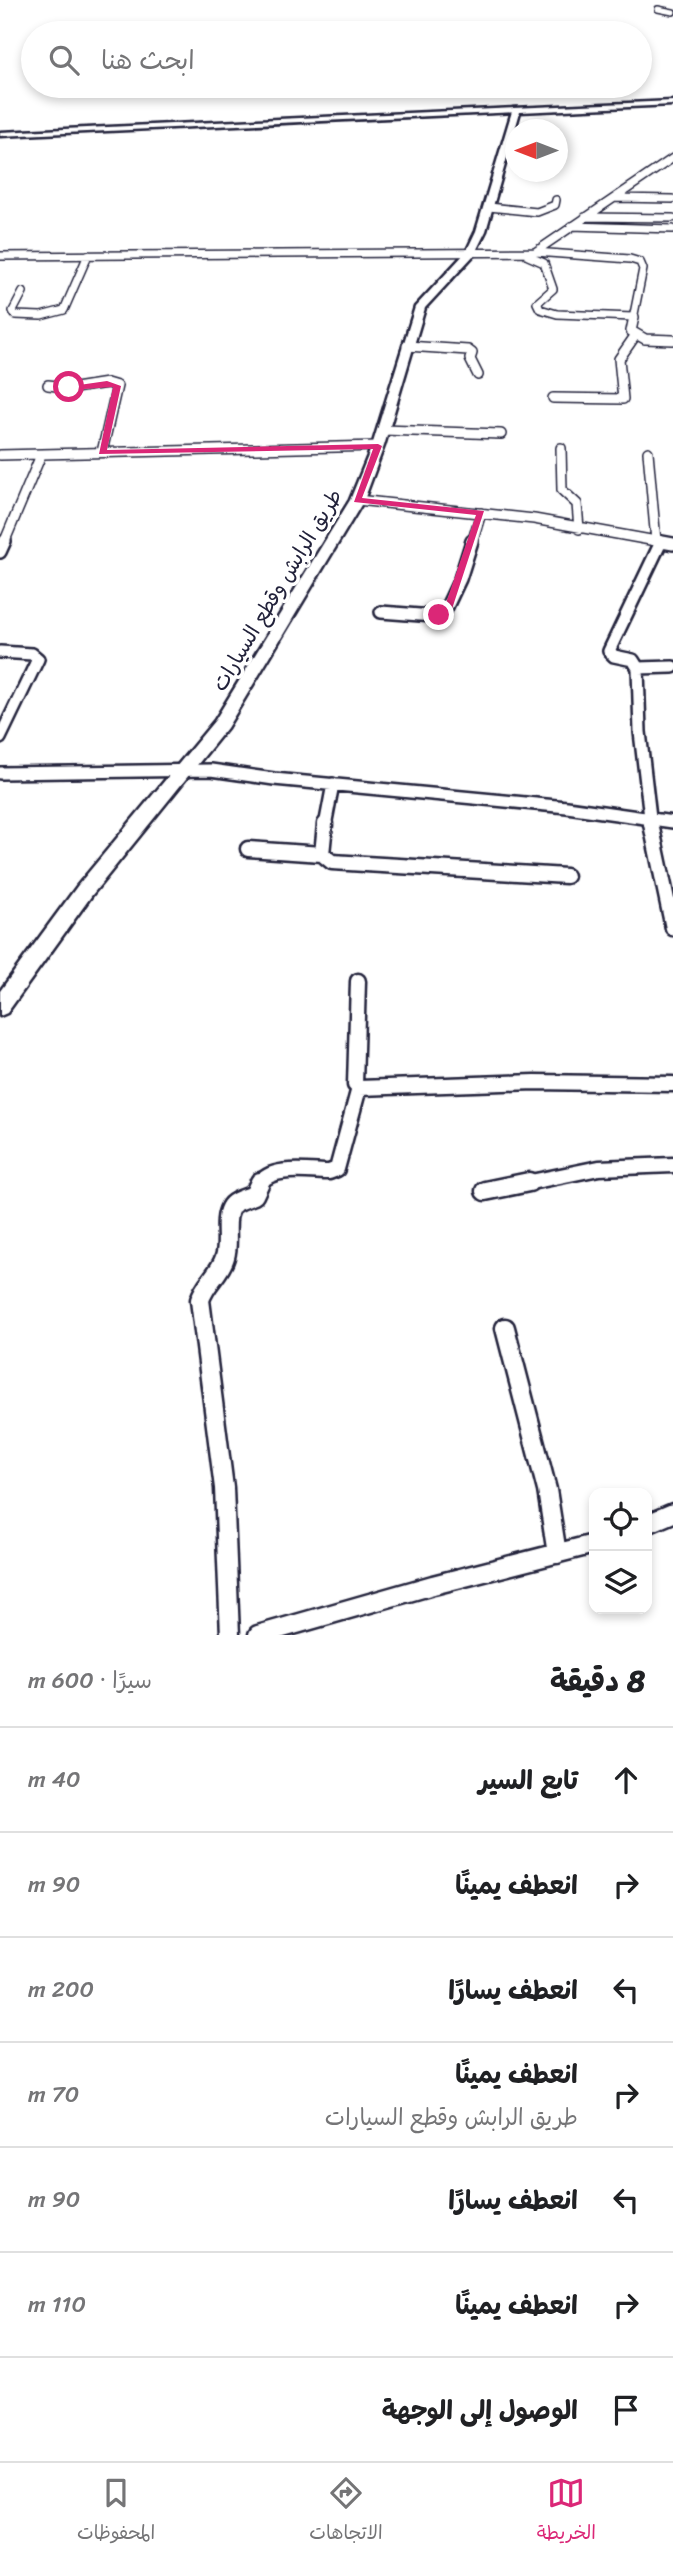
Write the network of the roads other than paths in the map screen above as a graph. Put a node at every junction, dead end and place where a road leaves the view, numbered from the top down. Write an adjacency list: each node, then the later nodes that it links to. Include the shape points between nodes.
1 (658, 9): 2 (street)
2 (673, 12)
3 (673, 103): 4 (main road)
4 (516, 110): 5 (street); 12 (main road, طريق الرابش وقطع السيارات)
5 (0, 134)
6 (673, 158): 7 (street)
7 (632, 187): 8 (street); 9 (street)
8 (667, 190)
9 (614, 198): 10 (street); 13 (street)
10 (673, 199)
11 (556, 200): 12 (street, via 549,209 537,212)
12 (489, 207): 18 (main road, طريق الرابش وقطع السيارات)
13 (584, 217): 14 (street); 15 (street)
14 (673, 218)
15 (570, 226): 16 (street); 17 (street)
16 (673, 229)
17 (535, 252): 19 (street); 23 (street, via 640,262 643,269)
18 (470, 253): 19 (street); 21 (street); 26 (main road, طريق الرابش وقطع السيارات, via 425,300)
19 (510, 254): 23 (street, via 544,263 553,289 537,303 540,309 557,314)
20 (0, 256): 21 (street)
21 (88, 256): 22 (street, via 64,310 41,317 17,316 13,311)
22 (23, 292)
23 (633, 317): 24 (street)
24 (635, 336): 25 (street); 29 (street, via 619,359 623,398)
25 (673, 340)
26 (407, 346): 27 (street, via 470,351); 30 (main road, طريق الرابش وقطع السيارات)
27 (478, 375)
28 (48, 385): 34 (street, via 117,386)
29 (553, 398)
30 (383, 430): 31 (street); 32 (main road, طريق الرابش وقطع السيارات)
31 (501, 434)
32 (378, 446): 34 (street); 38 (main road, طريق الرابش وقطع السيارات)
33 (561, 448): 40 (street, via 562,490 577,504)
34 (102, 452): 37 (street)
35 (648, 452): 41 (street)
36 (0, 455): 37 (street)
37 (41, 455): 43 (street)
38 (357, 500): 39 (street); 49 (main road, طريق الرابش وقطع السيارات, via 221,724)
39 (481, 513): 40 (street); 44 (street, via 444,614)
40 (579, 529): 41 (street)
41 (659, 542): 42 (street); 47 (street, via 610,651 633,660)
42 (673, 544)
43 (0, 552)
44 (382, 612)
45 (0, 652): 48 (street, via 32,654 38,659)
46 (673, 667): 47 (street)
47 (638, 668): 52 (street)
48 (0, 738)
49 (185, 769): 50 (street); 51 (street); 59 (main road, طريق الرابش وقطع السيارات, via 85,890)
50 (0, 773)
51 (333, 784): 52 (street); 55 (street)
52 (650, 819): 53 (street); 57 (street)
53 (673, 822)
54 (248, 849): 55 (street)
55 (322, 854): 56 (street, via 332,862)
56 (566, 876)
57 (673, 928)
58 (358, 981): 61 (street, via 355,1085)
59 (0, 1007)
60 (673, 1084): 61 (street, via 535,1082)
61 (359, 1088): 69 (street, via 337,1169 275,1172 262,1179 254,1195 232,1204 227,1255 202,1288 224,1488)
62 (673, 1165): 63 (street, via 599,1168)
63 (485, 1191)
64 (505, 1328): 68 (street, via 547,1490)
65 (673, 1513): 66 (street)
66 (652, 1522)
67 (589, 1545): 68 (street)
68 (556, 1554): 70 (street)
69 (230, 1635)
70 (258, 1635)

